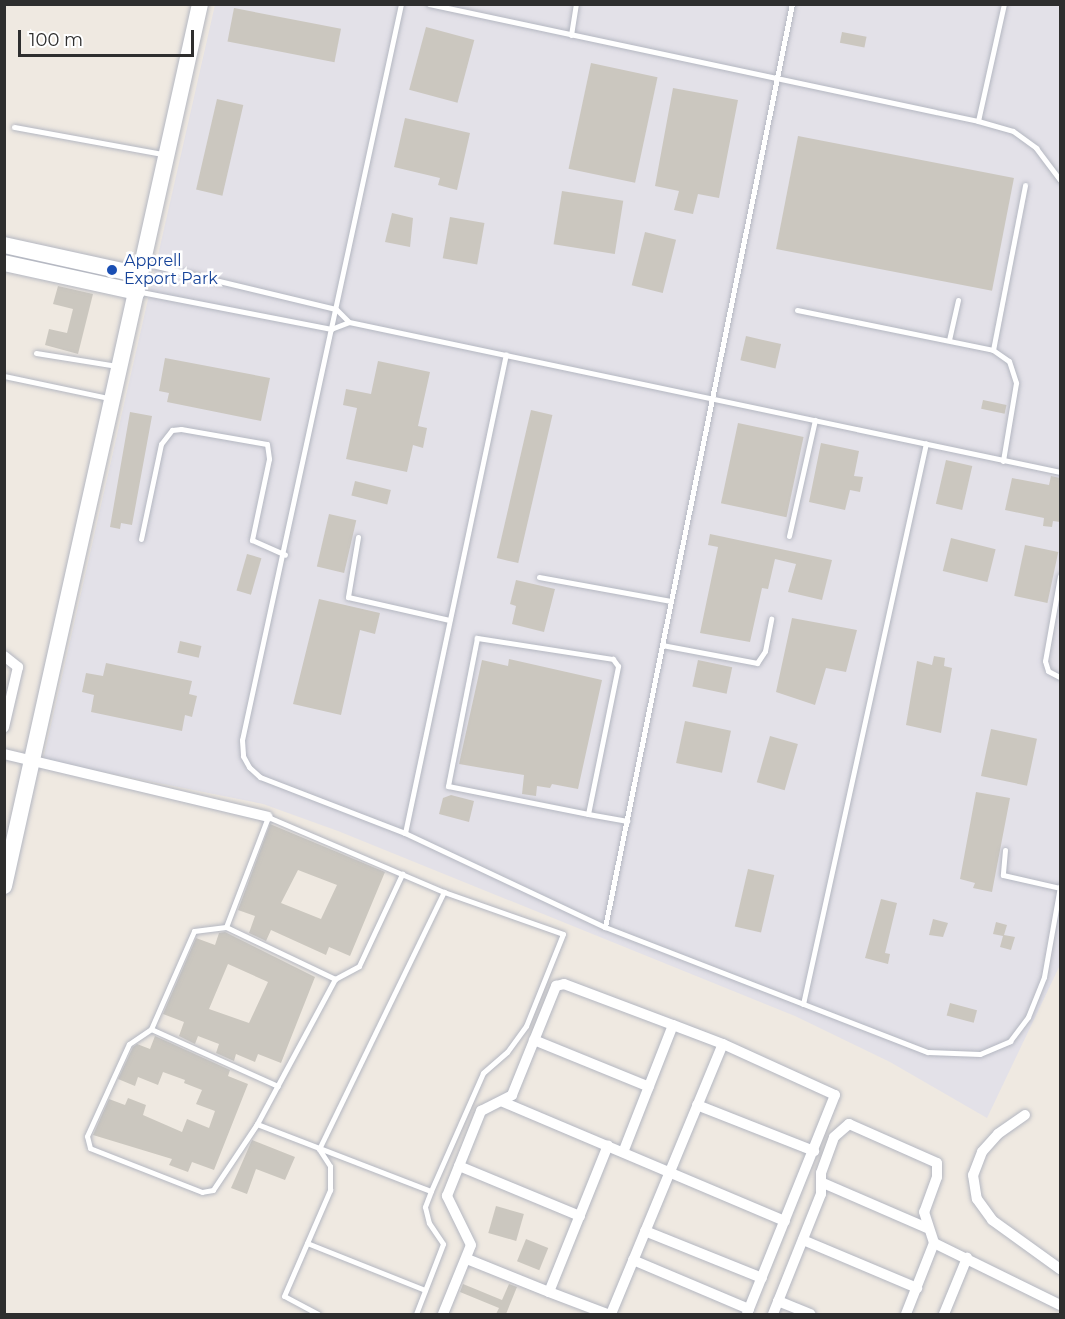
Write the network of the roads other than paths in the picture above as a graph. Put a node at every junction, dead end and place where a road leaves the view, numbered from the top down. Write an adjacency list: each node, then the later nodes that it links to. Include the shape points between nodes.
1 (200, 4): 11 (main road)
2 (401, 4): 19 (lane)
3 (429, 4): 7 (lane)
4 (576, 4): 7 (lane)
5 (792, 4): 8 (lane)
6 (1004, 4): 9 (lane)
7 (571, 35): 8 (lane)
8 (774, 79): 9 (lane); 30 (lane)
9 (978, 120): 12 (lane, via 1013,131 1036,148)
10 (14, 127): 11 (lane)
11 (167, 155): 16 (main road)
12 (1060, 180)
13 (1025, 185): 24 (lane)
14 (4, 245): 16 (main road)
15 (4, 263): 17 (main road)
16 (142, 269): 17 (main road); 19 (lane)
17 (137, 292): 22 (lane); 27 (main road)
18 (958, 300): 23 (lane)
19 (336, 309): 21 (lane); 22 (lane)
20 (797, 310): 23 (lane)
21 (349, 322): 22 (lane); 26 (lane)
22 (331, 329): 38 (lane)
23 (949, 340): 24 (lane)
24 (993, 350): 33 (lane, via 1009,361 1016,383)
25 (36, 353): 27 (lane)
26 (506, 355): 30 (lane); 43 (lane)
27 (120, 367): 29 (main road)
28 (4, 376): 29 (lane)
29 (112, 399): 49 (main road)
30 (713, 400): 31 (lane); 41 (lane)
31 (815, 420): 32 (lane); 35 (lane)
32 (926, 443): 33 (lane); 62 (lane)
33 (1003, 461): 34 (lane)
34 (1060, 472)
35 (789, 536)
36 (358, 537): 43 (lane, via 348,597)
37 (141, 540): 38 (lane, via 161,444 166,434 181,429 267,444 269,459 252,540)
38 (285, 555): 53 (lane, via 242,740 243,756 260,777)
39 (1060, 576): 46 (lane, via 1044,661 1048,671)
40 (539, 578): 41 (lane)
41 (671, 601): 44 (lane)
42 (771, 619): 44 (lane, via 757,663)
43 (449, 620): 53 (lane)
44 (662, 645): 52 (lane)
45 (4, 656): 47 (street, via 18,667)
46 (1060, 677)
47 (4, 727)
48 (4, 754): 49 (street)
49 (30, 760): 51 (street); 56 (main road)
50 (588, 814): 50 (lane, via 448,786 477,638 613,659 618,666); 52 (lane)
51 (268, 817): 55 (lane); 59 (lane)
52 (627, 821): 60 (lane)
53 (405, 833): 60 (lane)
54 (1005, 850): 57 (lane, via 1003,875)
55 (402, 873): 58 (lane); 61 (lane, via 359,966)
56 (4, 886)
57 (1060, 887): 62 (lane, via 1044,977 1028,1017 1010,1041 980,1054 928,1052)
58 (444, 892): 74 (lane); 80 (lane, via 563,934 526,1026 507,1052 483,1073)
59 (226, 927): 61 (lane); 64 (lane, via 194,931)
60 (605, 927): 62 (lane)
61 (335, 979): 67 (lane)
62 (802, 1004)
63 (673, 1025): 65 (street, via 560,983); 66 (street); 68 (street)
64 (151, 1029): 67 (lane); 72 (lane, via 129,1044 87,1136 90,1148 202,1192 213,1190 220,1183)
65 (534, 1040): 68 (street); 69 (street, via 512,1095)
66 (723, 1044): 70 (street); 76 (street, via 832,1090 834,1104)
67 (278, 1086): 72 (lane)
68 (649, 1087): 75 (street)
69 (504, 1102): 73 (street); 77 (street, via 481,1111)
70 (697, 1105): 76 (street); 78 (street)
71 (1025, 1115): 91 (street, via 998,1134 982,1152 973,1175 977,1199 992,1220)
72 (257, 1124): 74 (lane)
73 (608, 1145): 75 (street); 81 (street)
74 (319, 1149): 80 (lane); 87 (lane, via 330,1166 330,1190)
75 (624, 1150): 78 (street)
76 (814, 1151): 82 (street)
77 (459, 1166): 81 (street); 89 (street, via 447,1196 471,1240)
78 (671, 1170): 82 (street); 84 (street)
79 (823, 1184): 83 (street); 83 (street, via 821,1173 834,1137 844,1125 857,1126 937,1163 937,1177 924,1212); 85 (street)
80 (431, 1191): 94 (lane, via 425,1208 442,1244)
81 (580, 1216): 95 (street)
82 (785, 1221): 92 (street)
83 (927, 1228): 86 (street)
84 (645, 1231): 90 (street); 92 (street)
85 (803, 1240): 93 (street); 96 (street)
86 (934, 1243): 88 (street); 93 (street)
87 (307, 1244): 94 (lane); 100 (lane, via 285,1296)
88 (967, 1258): 97 (street); 107 (street)
89 (467, 1259): 95 (street); 102 (street)
90 (633, 1260): 99 (street); 103 (street)
91 (1060, 1269)
92 (762, 1278): 99 (street)
93 (917, 1288): 106 (street)
94 (425, 1290): 101 (lane)
95 (549, 1292): 98 (street)
96 (778, 1302): 104 (street); 105 (street)
97 (1060, 1305)
98 (581, 1310): 103 (street)
99 (748, 1312)
100 (318, 1314)
101 (416, 1314)
102 (443, 1314)
103 (609, 1314)
104 (773, 1314)
105 (810, 1314)
106 (906, 1314)
107 (944, 1314)

